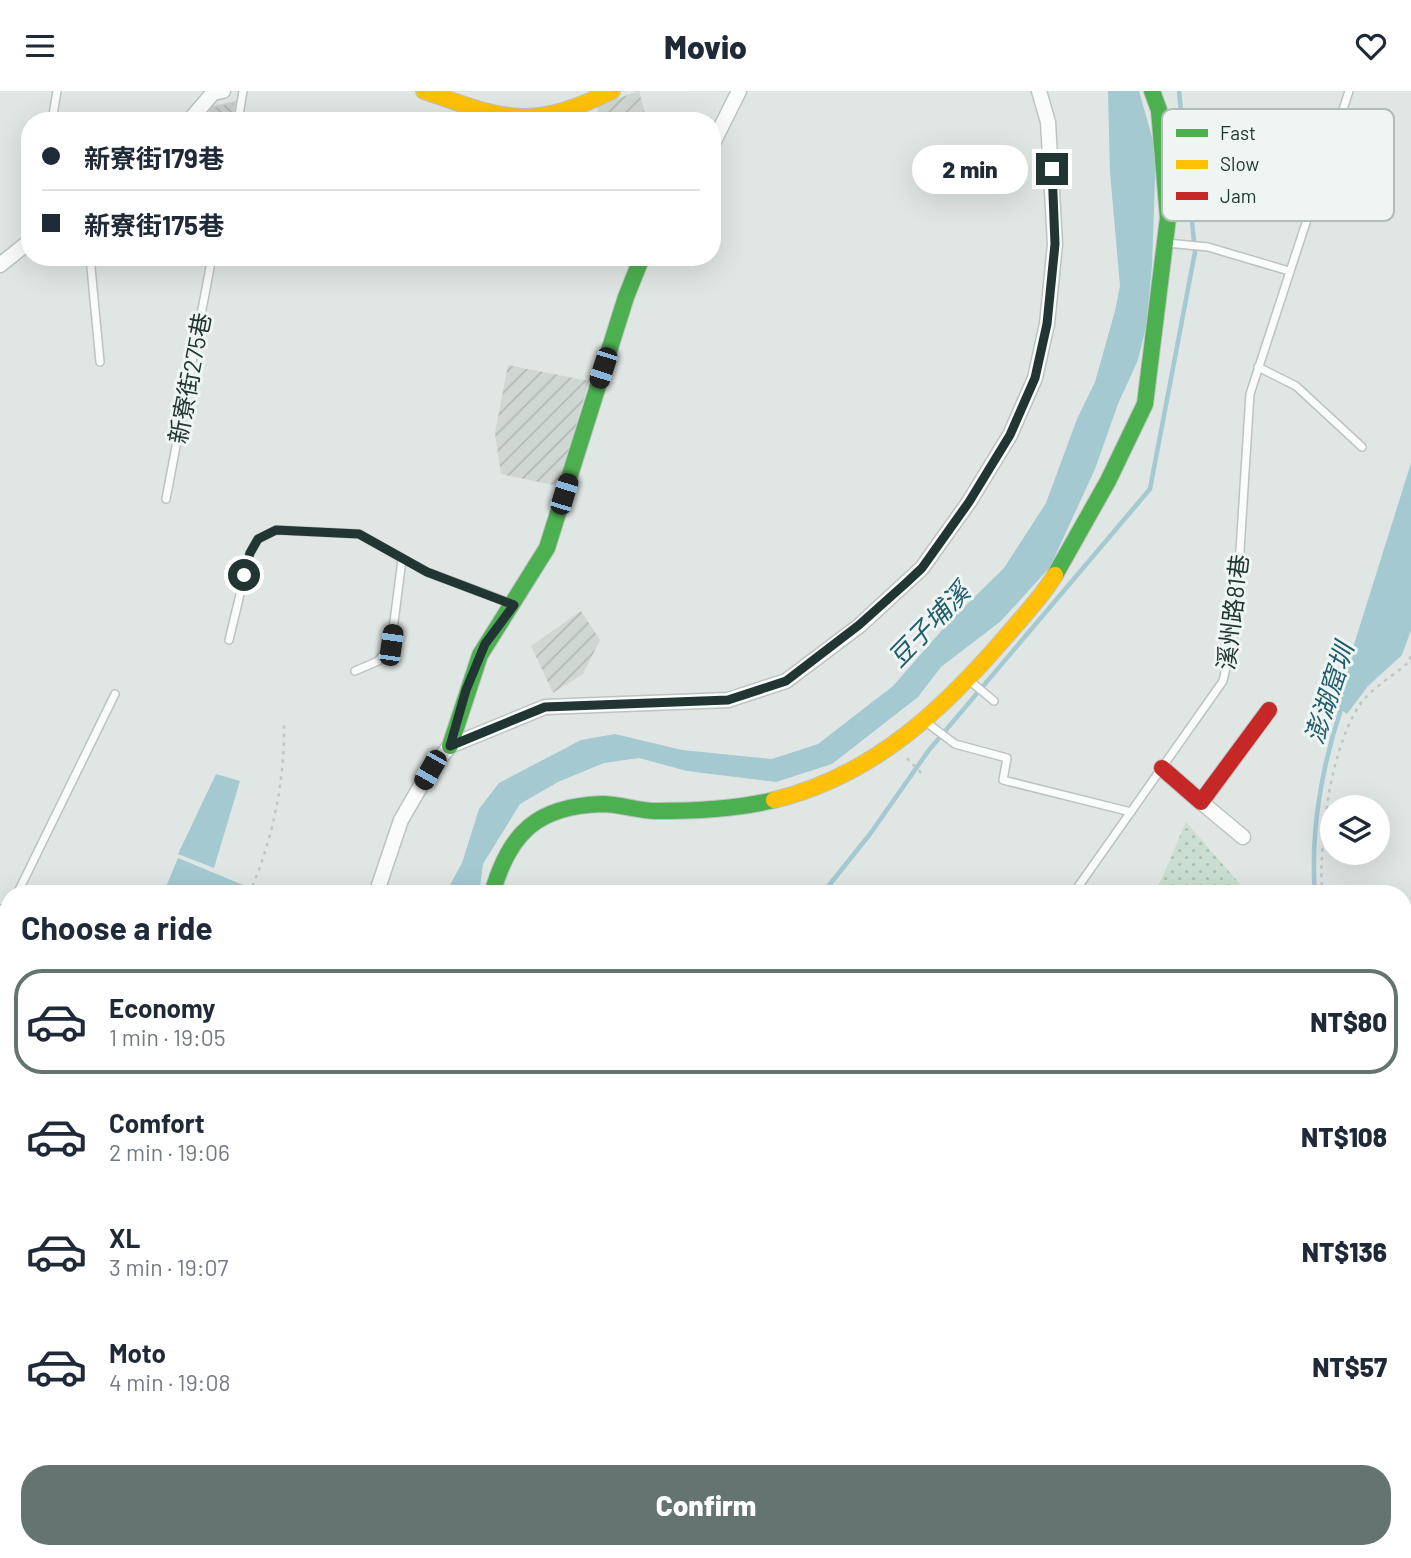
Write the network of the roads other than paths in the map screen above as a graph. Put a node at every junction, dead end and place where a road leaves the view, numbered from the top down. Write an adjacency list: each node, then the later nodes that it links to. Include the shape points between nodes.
1 (57, 91): 11 (lane)
2 (223, 91): 12 (street, via 213,93)
3 (243, 91): 13 (lane)
4 (424, 91): 14 (street)
5 (612, 91): 15 (street)
6 (739, 91): 16 (street)
7 (1039, 91): 40 (street, via 1048,122 1055,244 1047,324 1035,378 1010,435 922,568 859,625 786,681 728,700 545,707)
8 (1152, 91): 17 (street, via 1160,110)
9 (1349, 91): 10 (lane, 溪州路81巷)
10 (1343, 109)
11 (54, 112)
12 (197, 112)
13 (240, 112)
14 (488, 112)
15 (558, 112)
16 (721, 127)
17 (1162, 137)
18 (1168, 221): 20 (street)
19 (1305, 221): 26 (lane, 溪州路81巷)
20 (1165, 243): 26 (lane, via 1200,246); 35 (street, via 1145,404 1049,585)
21 (21, 248): 22 (street)
22 (0, 265)
23 (91, 266): 27 (lane)
24 (210, 266): 30 (lane, 新寮街275巷)
25 (638, 266): 32 (street, via 547,548)
26 (1289, 271): 28 (lane, 溪州路81巷)
27 (100, 362)
28 (1258, 367): 29 (lane, via 1296,386); 41 (lane, 溪州路81巷, via 1250,394 1235,628 1223,681)
29 (1362, 447)
30 (166, 499)
31 (402, 560): 32 (lane); 33 (lane, via 359,534 276,530 258,539 250,553); 34 (lane, via 391,645 378,661)
32 (514, 605): 40 (street, via 485,644)
33 (229, 640)
34 (355, 671)
35 (973, 683): 37 (lane); 39 (street)
36 (115, 694): 45 (lane)
37 (994, 701)
38 (1269, 710): 42 (street)
39 (924, 720): 43 (lane, via 956,744 1007,758 1003,780); 47 (street, via 895,746 807,792 754,805 654,811 603,804 552,811 519,833)
40 (450, 746): 46 (street, via 401,820)
41 (1162, 768): 42 (street); 43 (lane, 溪州路81巷)
42 (1201, 801): 44 (street)
43 (1131, 812): 48 (lane, 溪州路81巷)
44 (1243, 837)
45 (21, 885)
46 (379, 885)
47 (495, 885)
48 (1079, 885)

